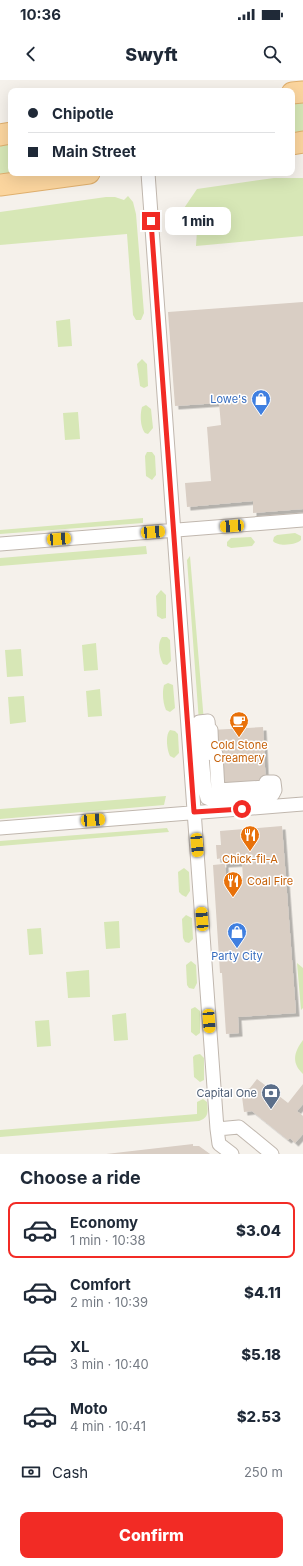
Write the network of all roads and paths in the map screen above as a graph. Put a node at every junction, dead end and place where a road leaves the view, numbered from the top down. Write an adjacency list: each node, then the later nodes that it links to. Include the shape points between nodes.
1 (67, 176): 3 (main road)
2 (148, 176): 5 (street)
3 (0, 185)
4 (303, 520): 5 (street)
5 (174, 530): 6 (street); 9 (street)
6 (0, 544)
7 (266, 782): 7 (street, via 274,782 274,792 268,796 216,801 207,798 204,790 199,722 208,721 209,731 211,730 212,754 216,754 218,790 266,787)
8 (303, 804): 9 (street)
9 (194, 812): 10 (street); 11 (street)
10 (0, 828)
11 (217, 1129): 12 (street, via 219,1144); 13 (street, via 239,1127)
12 (232, 1154)
13 (272, 1154)

